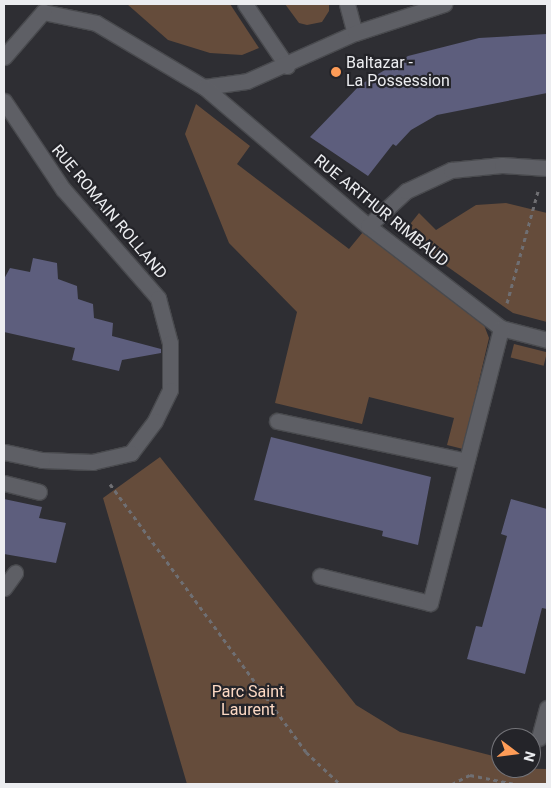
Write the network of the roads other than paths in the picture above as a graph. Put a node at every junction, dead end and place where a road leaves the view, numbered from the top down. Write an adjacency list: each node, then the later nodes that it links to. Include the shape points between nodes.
1 (245, 4): 7 (street)
2 (347, 4): 5 (street)
3 (444, 4): 5 (street)
4 (42, 8): 6 (street); 8 (street, via 96,23)
5 (355, 33): 7 (street)
6 (4, 57)
7 (287, 66): 8 (street, via 248,81)
8 (204, 87): 11 (street, RUE ARTHUR RIMBAUD)
9 (4, 101): 15 (street, RUE ROMAIN ROLLAND, via 63,189 158,298 170,343 170,390 155,421 131,453 93,462 42,460)
10 (546, 167): 11 (street, via 502,165 451,170 406,191)
11 (368, 226): 12 (street, RUE ARTHUR RIMBAUD)
12 (501, 328): 13 (street, RUE ARTHUR RIMBAUD); 16 (street)
13 (547, 340)
14 (277, 421): 16 (street)
15 (4, 452)
16 (466, 461): 20 (street, via 430,603)
17 (4, 483): 18 (street)
18 (39, 492)
19 (15, 573): 21 (street)
20 (320, 576)
21 (4, 588)
22 (547, 708): 23 (street)
23 (541, 730)

